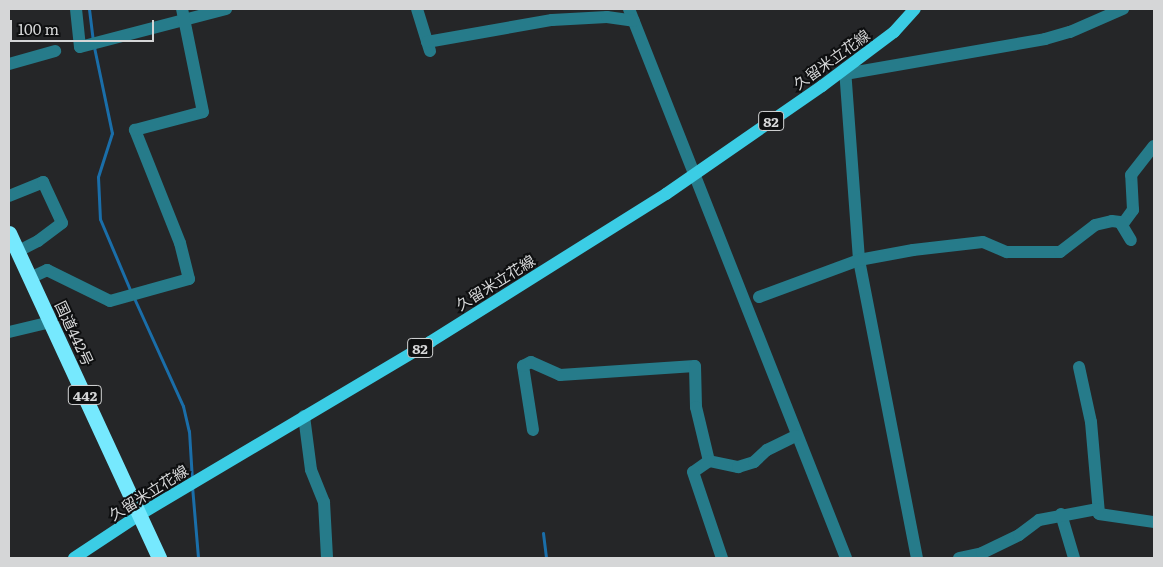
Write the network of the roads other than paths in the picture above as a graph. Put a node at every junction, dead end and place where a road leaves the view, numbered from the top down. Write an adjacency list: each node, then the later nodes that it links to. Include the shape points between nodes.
1 (76, 9): 7 (street, via 80,47)
2 (226, 9): 7 (street)
3 (417, 9): 8 (street, via 428,47 552,20 607,17)
4 (629, 9): 8 (street)
5 (915, 9): 11 (main road, 久留米立花線 / 82, via 894,32)
6 (1123, 9): 11 (street, via 1070,32 1044,39)
7 (184, 14): 20 (street, via 202,112 135,130 180,243 189,279 110,301 47,270)
8 (634, 21): 13 (street)
9 (55, 51): 10 (street)
10 (9, 64)
11 (845, 71): 13 (main road, 久留米立花線 / 82); 19 (street)
12 (1154, 146): 15 (street, via 1131,175 1132,210)
13 (696, 173): 25 (main road, 久留米立花線 / 82, via 430,342); 27 (street)
14 (9, 196): 18 (street, via 43,182 62,223)
15 (1122, 225): 17 (street); 19 (street, via 1112,222 1094,226 1060,252 1007,252 983,242)
16 (9, 232): 18 (highway, 国道442号 / 442)
17 (1131, 240)
18 (18, 251): 20 (highway, 国道442号 / 442)
19 (859, 260): 21 (street); 38 (street)
20 (30, 278): 22 (highway, 国道442号 / 442)
21 (759, 297)
22 (51, 322): 23 (street); 31 (highway, 国道442号 / 442)
23 (9, 332)
24 (1079, 367): 29 (street, via 1097,465)
25 (304, 416): 31 (main road, 久留米立花線 / 82); 35 (street, via 311,470 324,502)
26 (533, 430): 28 (street, via 518,363 536,362 560,375 695,366 696,407)
27 (796, 436): 28 (street, via 780,442 754,462 738,467); 37 (street)
28 (709, 461): 36 (street, via 693,472)
29 (1098, 509): 30 (street); 32 (street, via 1100,514)
30 (1061, 514): 39 (street, via 1039,520 1019,535 982,553); 40 (street)
31 (139, 515): 33 (main road, 久留米立花線 / 82); 34 (highway, 国道442号 / 442)
32 (1154, 522)
33 (74, 558)
34 (159, 558)
35 (327, 558)
36 (722, 558)
37 (846, 558)
38 (917, 558)
39 (959, 558)
40 (1074, 558)

